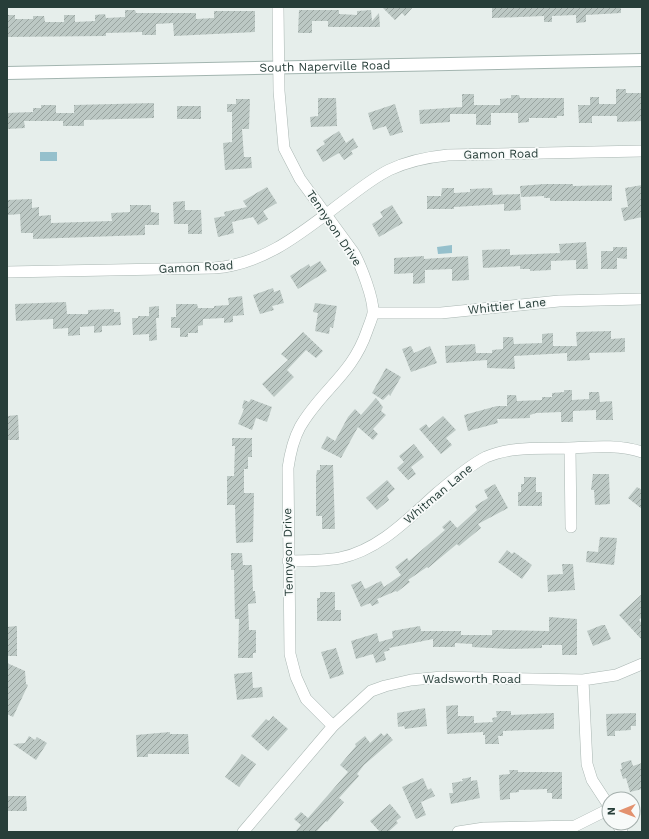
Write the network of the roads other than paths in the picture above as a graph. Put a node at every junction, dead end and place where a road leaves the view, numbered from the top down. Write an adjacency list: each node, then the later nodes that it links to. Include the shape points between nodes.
1 (278, 7): 3 (street, Tennyson Drive)
2 (642, 60): 3 (main road, South Naperville Road)
3 (278, 68): 4 (main road, South Naperville Road); 6 (street, Tennyson Drive, via 284,148 293,168)
4 (7, 73)
5 (642, 151): 6 (street, Gamon Road, via 420,159 399,165 379,175)
6 (326, 214): 7 (street, Gamon Road, via 275,250 235,266); 9 (street, Tennyson Drive, via 361,266)
7 (7, 272)
8 (642, 299): 9 (street, Whittier Lane, via 559,301 441,313)
9 (373, 313): 13 (street, Tennyson Drive, via 363,344 354,360 308,415 293,443 287,476)
10 (570, 448): 11 (street, Whitman Lane, via 611,446); 12 (street); 13 (street, Whitman Lane, via 510,450 485,457 460,474 397,529 375,544 341,558)
11 (642, 452)
12 (571, 527)
13 (288, 562): 16 (street, Tennyson Drive, via 290,654 293,670 306,699)
14 (642, 664): 15 (street, Wadsworth Road, via 616,675)
15 (583, 680): 16 (street, Wadsworth Road, via 442,677 410,680 371,691); 17 (street, via 587,764 592,780)
16 (333, 726): 19 (street, Wadsworth Road)
17 (601, 795)
18 (601, 812): 20 (street, via 575,826 484,828)
19 (243, 832)
20 (458, 832)

